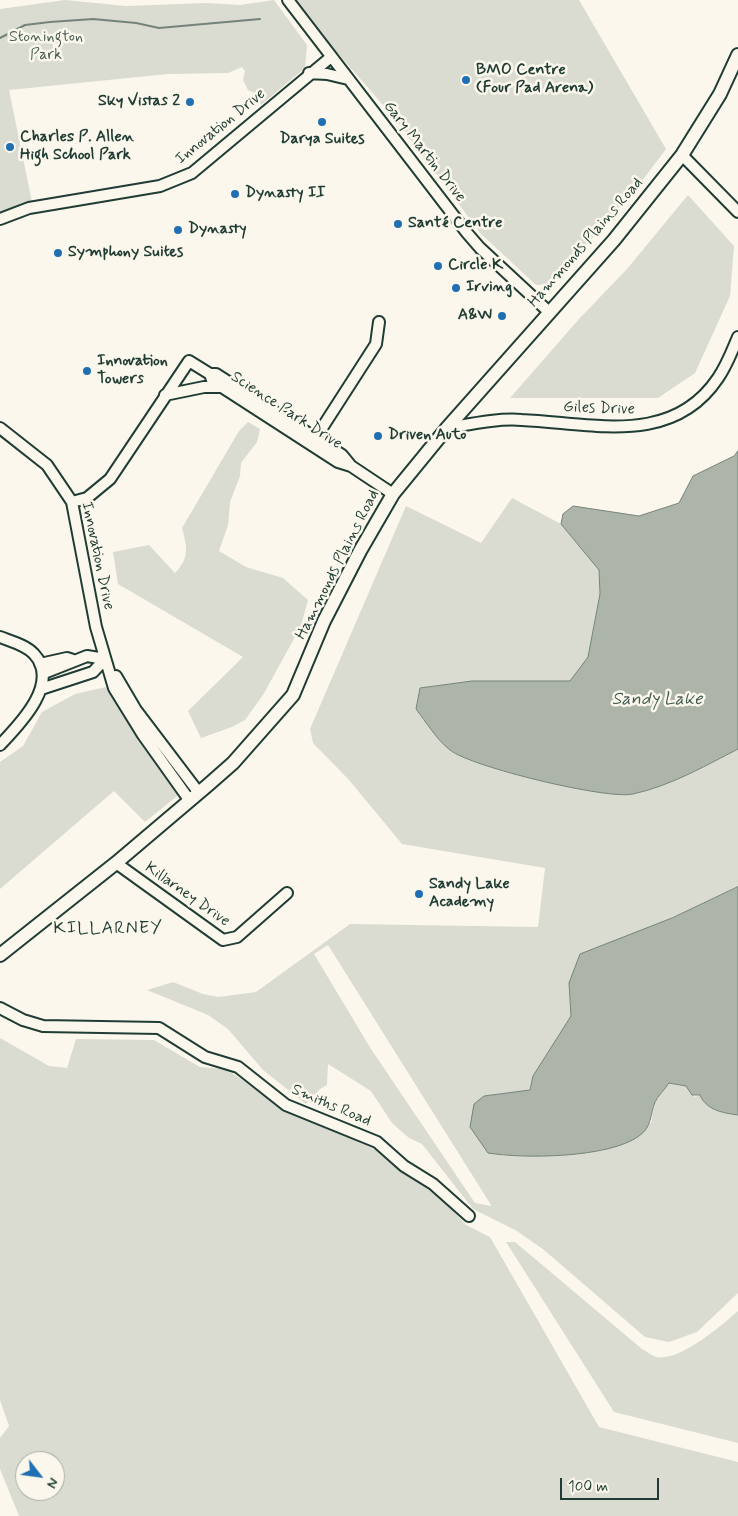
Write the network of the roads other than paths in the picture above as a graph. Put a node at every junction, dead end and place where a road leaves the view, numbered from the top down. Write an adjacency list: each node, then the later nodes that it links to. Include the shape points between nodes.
1 (288, 0): 3 (street, Gary Martin Drive)
2 (738, 56): 6 (main road, Hammonds Plains Road, via 720,94)
3 (331, 57): 4 (street, Innovation Drive); 5 (street, Gary Martin Drive)
4 (309, 73): 5 (street); 8 (street, Innovation Drive, via 215,155 178,180 149,188 28,208)
5 (348, 79): 9 (street, Gary Martin Drive, via 480,248)
6 (682, 155): 7 (street); 9 (main road, Hammonds Plains Road, via 614,240)
7 (738, 212)
8 (0, 219)
9 (549, 312): 16 (main road, Hammonds Plains Road)
10 (379, 322): 17 (street, via 376,344)
11 (738, 337): 16 (street, Giles Drive, via 726,365 709,389 671,419 627,427 515,420)
12 (210, 374): 13 (street, Science Park Drive, via 212,380); 14 (street, Science Park Drive, via 189,361); 17 (street, Science Park Drive, via 216,374)
13 (222, 387): 14 (street, via 204,387); 17 (street, Science Park Drive)
14 (165, 396): 19 (street, via 110,479 88,498)
15 (0, 428): 19 (street, Innovation Drive, via 47,466)
16 (447, 428): 18 (main road, Hammonds Plains Road)
17 (313, 441): 18 (street, Science Park Drive, via 342,456 351,466)
18 (393, 494): 25 (main road, Hammonds Plains Road, via 324,621 293,695 233,763)
19 (72, 502): 21 (street, Innovation Drive)
20 (0, 637): 22 (street, via 34,654)
21 (105, 659): 22 (street, via 87,656 73,660 67,658); 23 (street, via 92,672); 25 (street, Innovation Drive, via 114,688 126,710)
22 (42, 669): 23 (street)
23 (42, 689): 24 (street, via 16,729)
24 (0, 745)
25 (194, 797): 26 (main road, Hammonds Plains Road)
26 (116, 863): 27 (street, Killarney Drive, via 223,940 237,937); 28 (main road, Hammonds Plains Road)
27 (287, 893)
28 (0, 955)
29 (0, 1008): 30 (street, Smiths Road, via 42,1026 159,1028 205,1057 238,1067 286,1104 377,1142)
30 (469, 1216)

